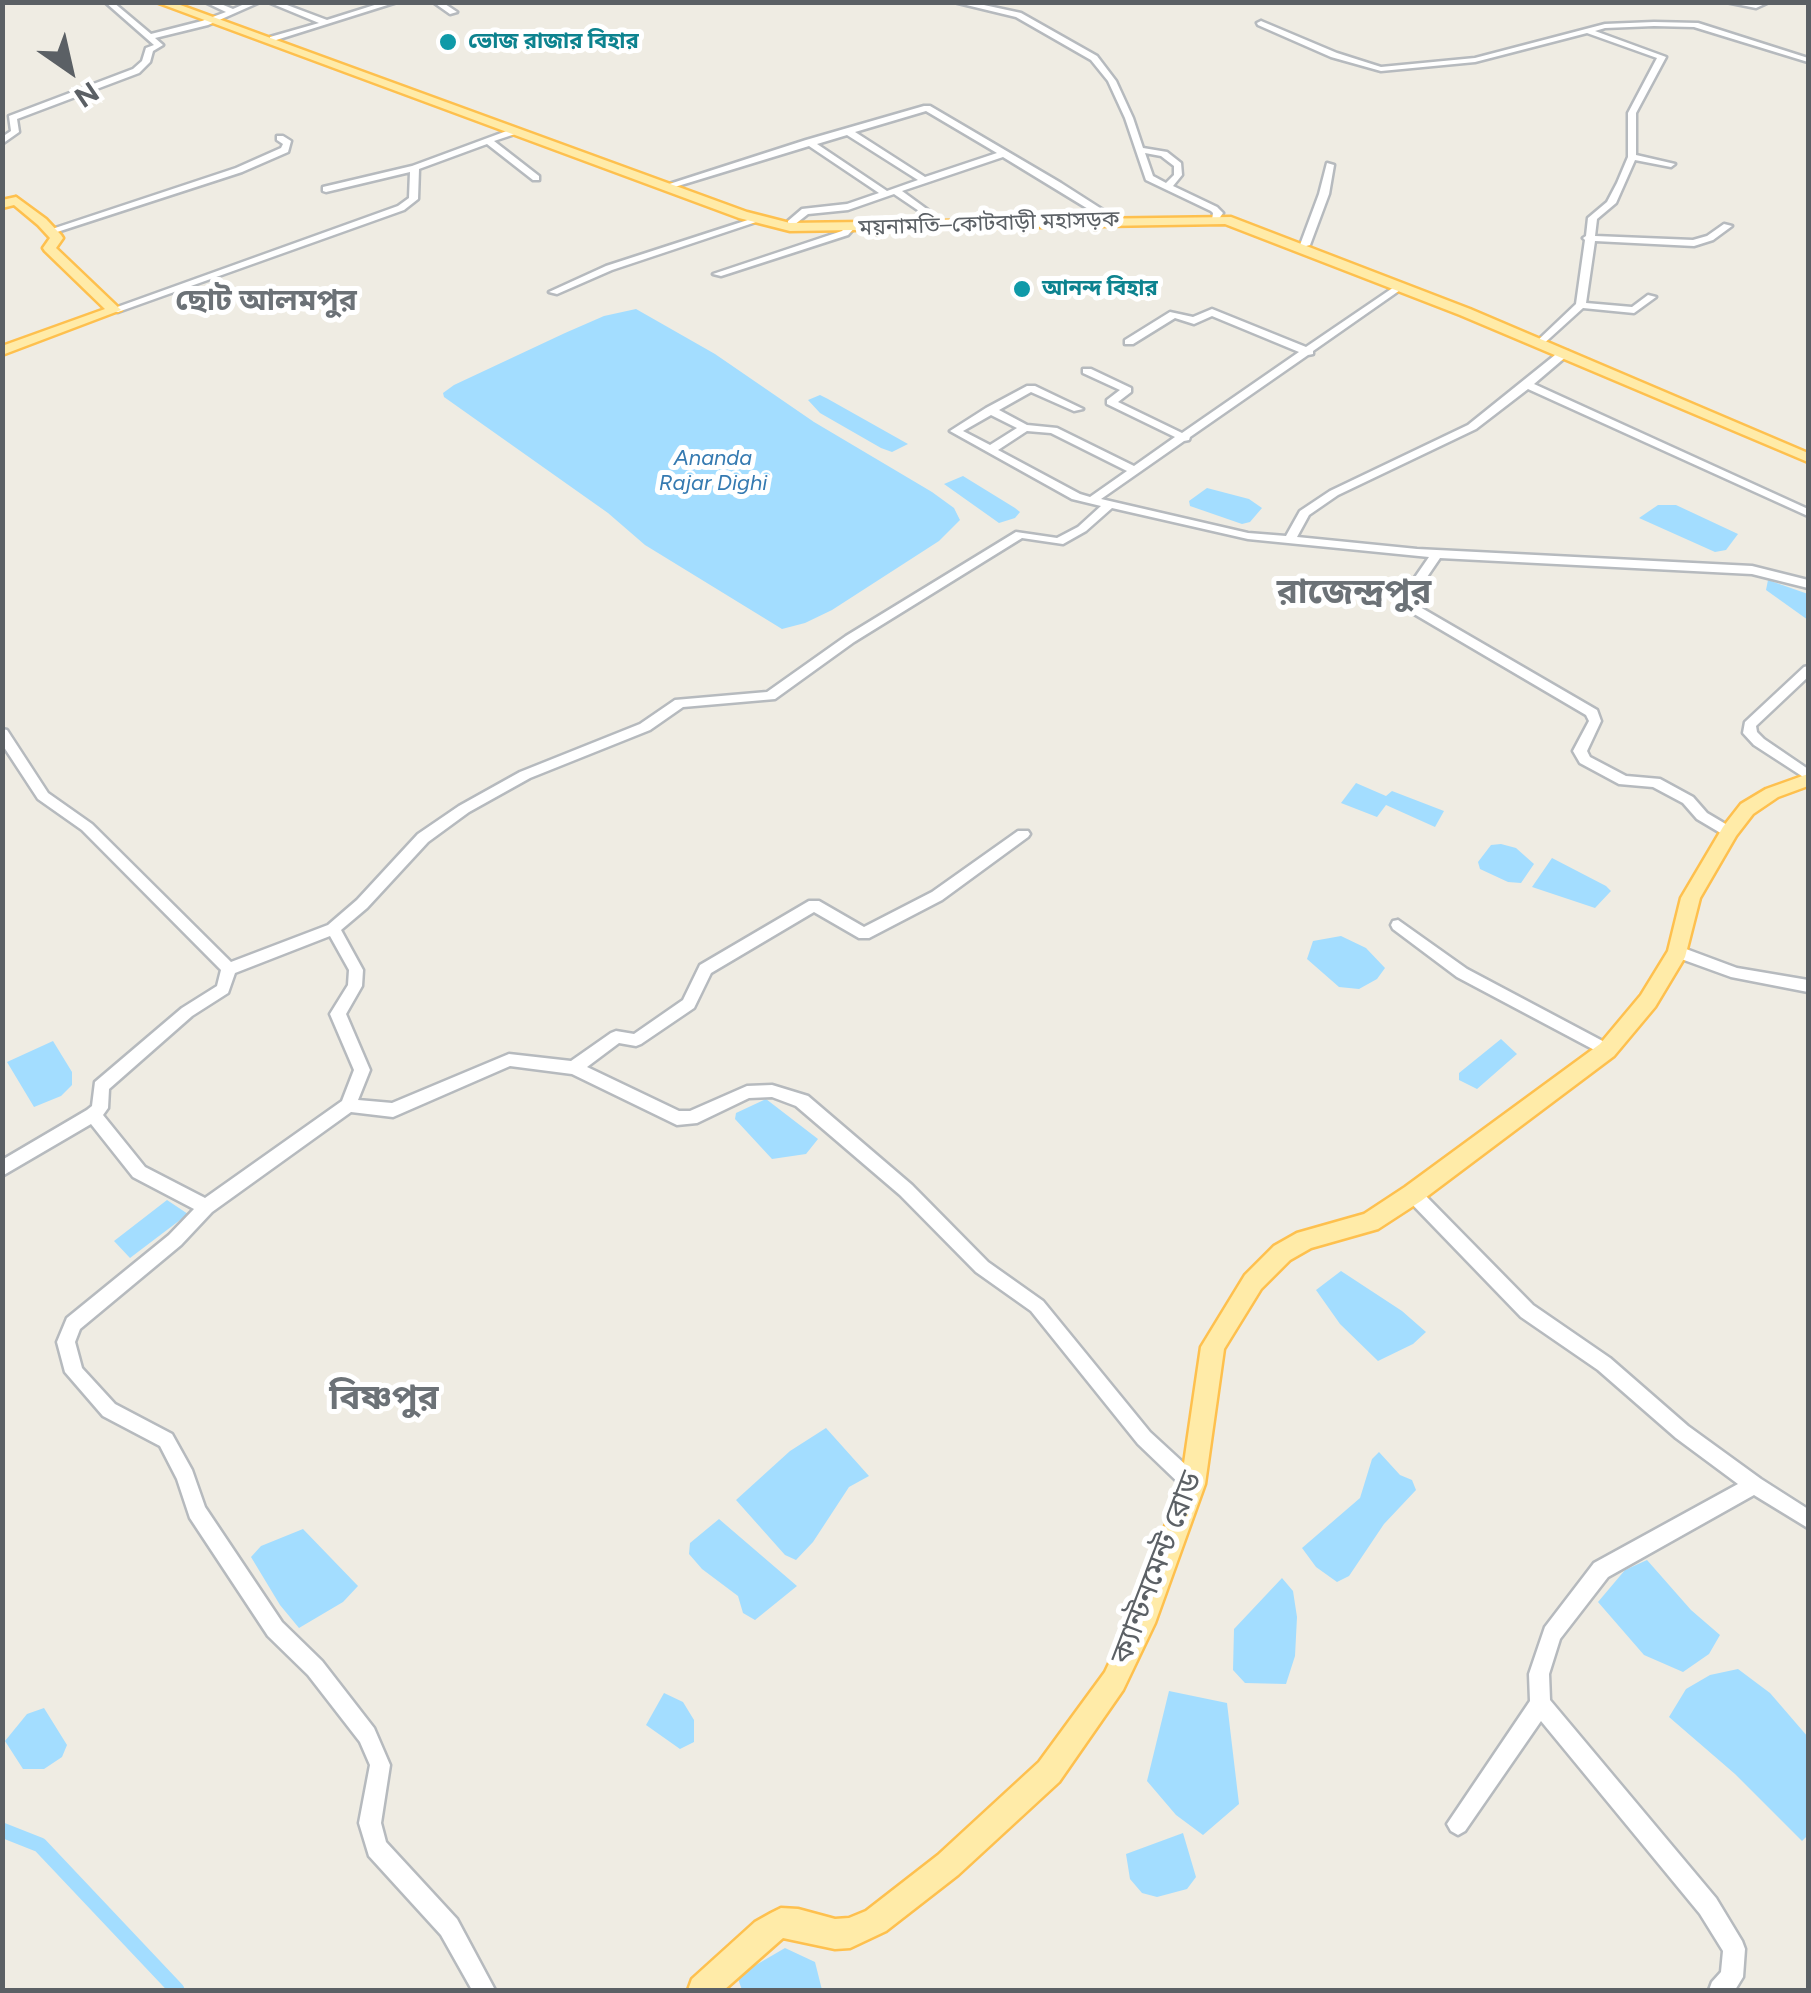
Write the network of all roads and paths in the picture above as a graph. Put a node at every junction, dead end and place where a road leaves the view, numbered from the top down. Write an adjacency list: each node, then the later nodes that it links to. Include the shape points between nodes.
1 (108, 2): 16 (street)
2 (161, 2): 12 (main road, ময়নামতি–কোটবাড়ী মহাসড়ক)
3 (172, 2): 12 (main road, ময়নামতি–কোটবাড়ী মহাসড়ক)
4 (208, 2): 11 (street)
5 (258, 2): 11 (street)
6 (271, 2): 13 (street)
7 (394, 2): 13 (street)
8 (957, 2): 25 (street, via 1018,16 1094,58 1112,81)
9 (1729, 2): 10 (street)
10 (1766, 2)
11 (234, 12): 12 (street)
12 (214, 20): 16 (street); 17 (main road, ময়নামতি–কোটবাড়ী মহাসড়ক); 20 (main road, ময়নামতি–কোটবাড়ী মহাসড়ক)
13 (326, 23): 17 (street)
14 (1261, 23): 15 (street, via 1381,69 1475,60)
15 (1590, 32): 18 (street, via 1695,25); 27 (street, via 1662,57 1632,113)
16 (150, 37): 22 (street, via 159,46 136,72 12,118 15,132)
17 (273, 39): 33 (main road, ময়নামতি–কোটবাড়ী মহাসড়ক)
18 (1808, 60)
19 (847, 131): 24 (street); 26 (street, via 927,108); 32 (street)
20 (512, 132): 23 (street); 33 (main road, ময়নামতি–কোটবাড়ী মহাসড়ক)
21 (280, 138): 45 (street, via 288,144 285,150 239,170)
22 (2, 142)
23 (490, 142): 30 (street); 31 (street)
24 (808, 142): 33 (street); 36 (street)
25 (1141, 150): 34 (street, via 1149,178); 34 (street, via 1178,164 1178,176)
26 (1006, 153): 32 (street); 40 (street)
27 (1632, 157): 28 (street); 46 (street, via 1611,203 1593,218)
28 (1671, 164)
29 (1330, 165): 47 (street)
30 (415, 168): 35 (street); 53 (street, via 413,199 400,208)
31 (536, 178)
32 (922, 178): 36 (street)
33 (668, 186): 41 (main road, ময়নামতি–কোটবাড়ী মহাসড়ক); 42 (main road, ময়নামতি–কোটবাড়ী মহাসড়ক)
34 (1166, 188): 39 (street)
35 (326, 189)
36 (890, 192): 38 (street); 42 (street, via 844,208 805,211)
37 (2, 204): 45 (main road, via 17,202)
38 (925, 212)
39 (1217, 216): 40 (main road, ময়নামতি–কোটবাড়ী মহাসড়ক); 47 (main road, ময়নামতি–কোটবাড়ী মহাসড়ক); 49 (main road, ময়নামতি–কোটবাড়ী মহাসড়ক)
40 (1108, 219): 44 (main road, ময়নামতি–কোটবাড়ী মহাসড়ক)
41 (757, 220): 44 (main road, ময়নামতি–কোটবাড়ী মহাসড়ক); 50 (street)
42 (791, 224): 44 (main road, ময়নামতি–কোটবাড়ী মহাসড়ক)
43 (1727, 226): 46 (street, via 1694,243)
44 (851, 227): 48 (street)
45 (50, 231): 53 (main road, via 58,240 49,248)
46 (1588, 238): 52 (street)
47 (1305, 245): 54 (main road, ময়নামতি–কোটবাড়ী মহাসড়ক)
48 (718, 274)
49 (1400, 286): 54 (main road, ময়নামতি–কোটবাড়ী মহাসড়ক); 57 (street)
50 (554, 292)
51 (1650, 297): 52 (street, via 1634,310)
52 (1581, 305): 54 (street)
53 (114, 310): 56 (main road)
54 (1543, 341): 58 (main road, ময়নামতি–কোটবাড়ী মহাসড়ক); 64 (main road, ময়নামতি–কোটবাড়ী মহাসড়ক)
55 (1130, 342): 57 (street, via 1174,314 1194,321 1212,312)
56 (2, 350)
57 (1309, 352): 65 (street)
58 (1564, 354): 60 (street); 64 (main road, ময়নামতি–কোটবাড়ী মহাসড়ক)
59 (1087, 371): 65 (street, via 1127,390 1111,402)
60 (1527, 385): 71 (street); 72 (street, via 1472,427 1334,493 1304,513)
61 (990, 410): 62 (street, via 1031,388); 63 (street); 66 (street, via 955,430)
62 (1078, 410)
63 (1025, 428): 66 (street); 68 (street, via 1053,430)
64 (1749, 429): 67 (main road, ময়নামতি–কোটবাড়ী মহাসড়ক)
65 (1185, 438): 68 (street)
66 (990, 450): 69 (street)
67 (1808, 454)
68 (1136, 471): 69 (street)
69 (1091, 501): 70 (street)
70 (1110, 504): 72 (street); 83 (street, via 1059,542 1020,534 770,696 680,703 645,727 464,809 423,838)
71 (1808, 513)
72 (1290, 540): 73 (street)
73 (1437, 554): 74 (street, via 1752,570); 80 (street, via 1408,604 1592,713 1580,751 1585,760 1624,780 1655,782)
74 (1808, 584)
75 (1808, 670): 79 (street, via 1750,724 1750,734)
76 (2, 732): 77 (street)
77 (21, 762): 78 (street); 85 (street, via 43,796 87,827)
78 (2, 768)
79 (1808, 778): 80 (main road, ক্যান্টনমেন্ট রোড, via 1746,809)
80 (1728, 832): 84 (main road, ক্যান্টনমেন্ট রোড, via 1691,898)
81 (1022, 834): 88 (street, via 937,896 864,934 814,906 705,970 688,1004 636,1040 616,1037)
82 (1398, 925): 87 (street, via 1462,973)
83 (333, 928): 85 (street); 89 (street, via 356,970 355,986 338,1014 362,1070)
84 (1678, 952): 86 (street, via 1736,974); 87 (main road, ক্যান্টনমেন্ট রোড)
85 (229, 969): 90 (street, via 223,990 100,1086 100,1108)
86 (1808, 986)
87 (1607, 1050): 92 (main road, ক্যান্টনমেন্ট রোড)
88 (574, 1068): 89 (street, via 509,1060 393,1110); 94 (street, via 677,1118 747,1092 802,1101 906,1190 982,1267 1038,1306 1126,1418)
89 (348, 1104): 93 (street)
90 (93, 1115): 91 (street); 93 (street, via 140,1172)
91 (2, 1169)
92 (1412, 1194): 94 (main road, ক্যান্টনমেন্ট রোড, via 1370,1222 1305,1240 1253,1282 1213,1348); 95 (street, via 1527,1312 1604,1364)
93 (206, 1208): 99 (street, via 73,1324 66,1342 74,1372 109,1410 166,1440 196,1512 275,1630 315,1668 367,1736 380,1766 370,1823 378,1848 449,1926)
94 (1194, 1484): 100 (main road, ক্যান্টনমেন্ট রোড, via 1114,1681 1050,1772 876,1921 850,1934 781,1923)
95 (1754, 1485): 96 (street); 97 (street, via 1601,1570 1552,1634 1539,1674)
96 (1808, 1519)
97 (1540, 1704): 98 (street); 101 (street, via 1708,1906 1734,1949 1732,1977)
98 (1458, 1824)
99 (484, 1990)
100 (704, 1990)
101 (1720, 1990)

